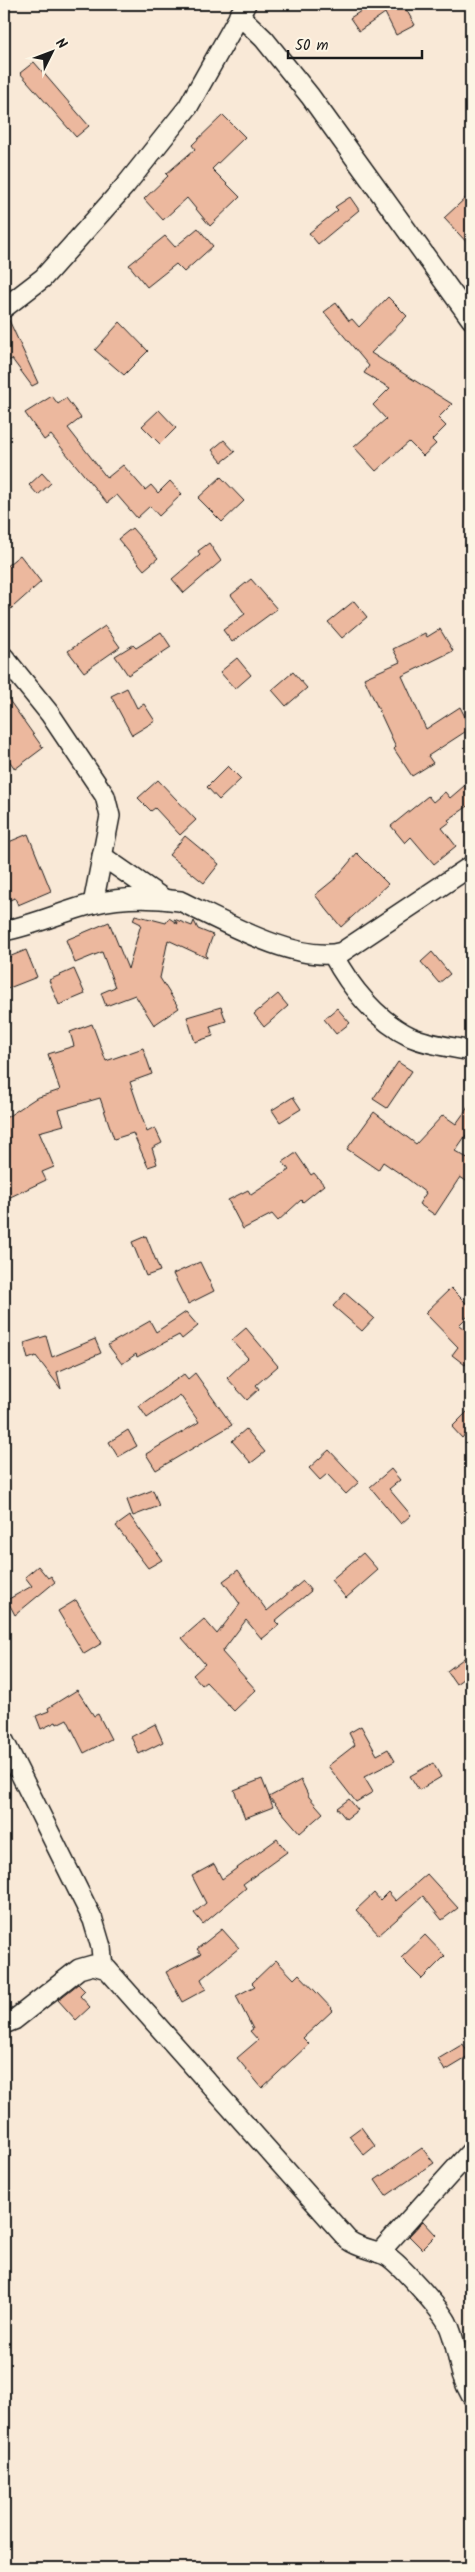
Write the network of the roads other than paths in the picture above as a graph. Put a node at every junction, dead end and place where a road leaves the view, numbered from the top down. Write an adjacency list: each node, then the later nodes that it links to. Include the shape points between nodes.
1 (242, 9): 2 (street, via 188,107 125,186 43,278); 3 (street, via 310,96)
2 (4, 308)
3 (471, 319)
4 (4, 657): 5 (street, via 50,714 102,790 110,816)
5 (102, 856): 7 (street); 8 (street)
6 (471, 866): 10 (street)
7 (165, 899): 8 (street, via 129,898); 10 (street, via 180,901 282,946)
8 (93, 904): 9 (street)
9 (4, 931)
10 (333, 955): 11 (street, via 356,991 397,1029 413,1038)
11 (471, 1050)
12 (4, 1741): 13 (street, via 93,1920)
13 (103, 1967): 14 (street, via 93,1965 79,1969 14,2020); 16 (street, via 348,2240)
14 (4, 2024)
15 (471, 2151): 16 (street)
16 (379, 2253): 17 (street, via 400,2267 447,2322 460,2373)
17 (471, 2395)

